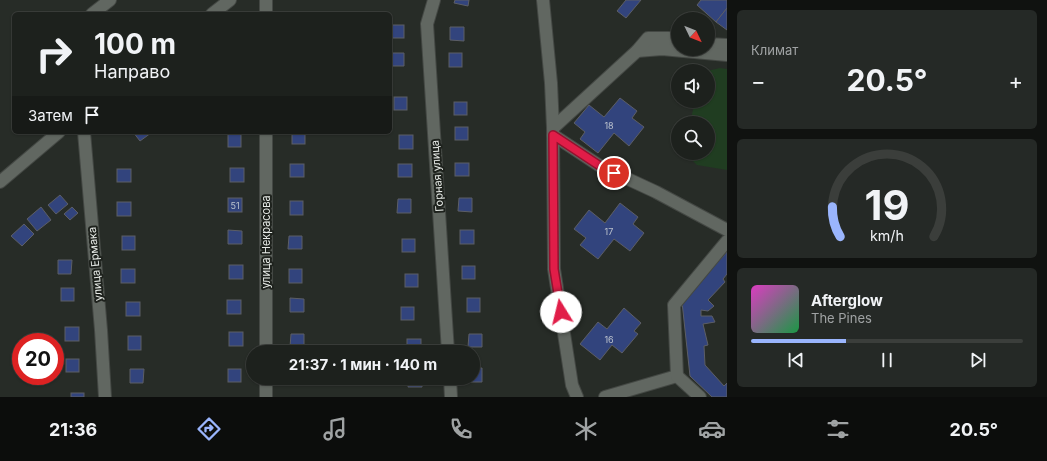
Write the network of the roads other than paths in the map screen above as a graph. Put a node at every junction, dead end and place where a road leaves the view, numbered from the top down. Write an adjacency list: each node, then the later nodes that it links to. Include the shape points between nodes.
1 (110, 0): 6 (street)
2 (230, 0): 7 (street)
3 (266, 0): 8 (street)
4 (434, 0): 22 (street, Горная улица, via 427,24)
5 (543, 0): 14 (street)
6 (95, 12)
7 (215, 12)
8 (266, 12)
9 (671, 38): 12 (street, via 648,38)
10 (715, 45): 11 (street)
11 (727, 46)
12 (637, 51): 13 (street, via 662,49); 14 (street)
13 (727, 55)
14 (553, 132): 19 (street, via 600,166); 29 (street, via 554,269 572,385)
15 (57, 134): 18 (street)
16 (84, 134): 26 (street, улица Ермака)
17 (266, 134): 21 (street, улица Некрасова)
18 (0, 182)
19 (727, 230)
20 (727, 241): 23 (street, via 674,305)
21 (266, 345)
22 (448, 345)
23 (677, 376): 30 (street); 31 (street)
24 (266, 385): 27 (street)
25 (450, 385): 28 (street)
26 (105, 397)
27 (266, 397)
28 (451, 397)
29 (577, 397)
30 (605, 397)
31 (700, 397)

